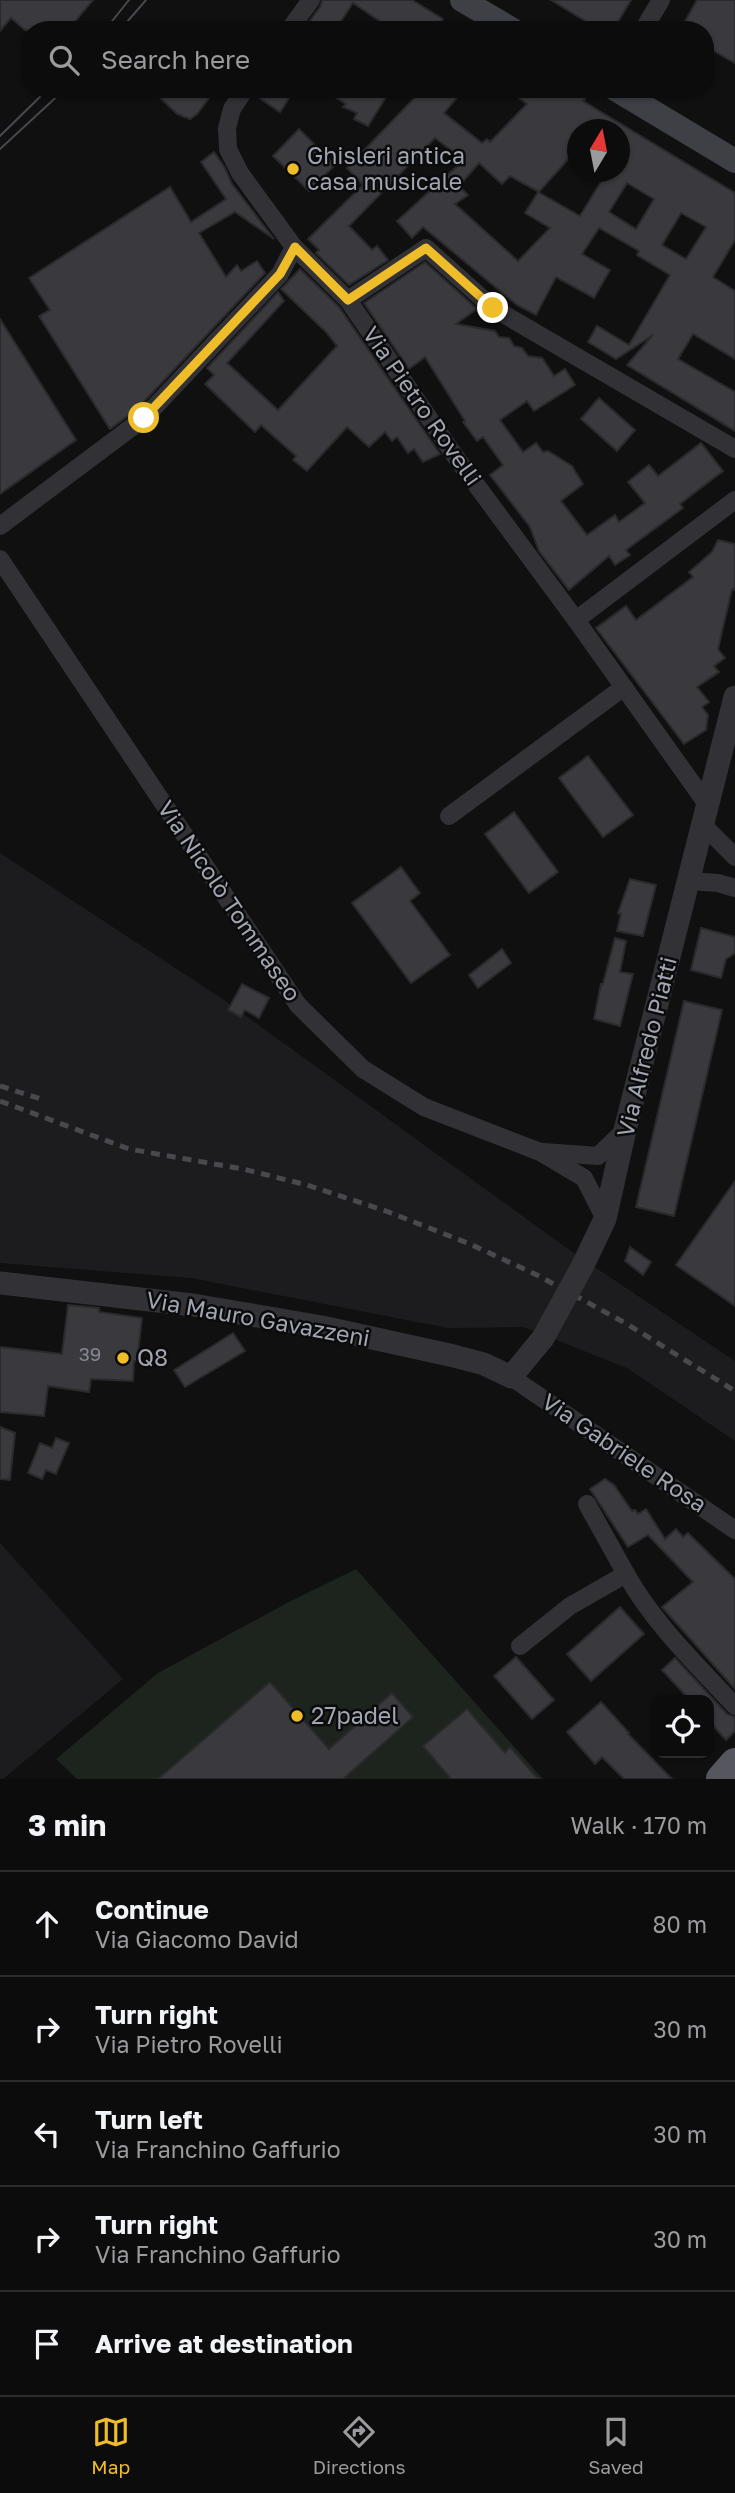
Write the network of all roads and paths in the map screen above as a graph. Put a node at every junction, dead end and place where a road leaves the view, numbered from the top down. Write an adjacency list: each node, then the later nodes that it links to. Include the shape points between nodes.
1 (311, 0): 4 (street)
2 (462, 0): 5 (main road)
3 (661, 0): 6 (street)
4 (296, 21)
5 (498, 21)
6 (648, 21)
7 (240, 98): 10 (street, Via Pietro Rovelli, via 227,128 229,149 240,173)
8 (630, 98): 9 (main road)
9 (735, 161)
10 (295, 247): 11 (street, Via Pietro Rovelli); 14 (street, via 280,274 144,418)
11 (348, 300): 12 (street, via 426,248 493,308); 16 (street, Via Pietro Rovelli)
12 (735, 449)
13 (735, 500): 16 (street)
14 (0, 526)
15 (0, 559): 25 (street, Via Nicolò Tommaseo, via 298,1005 363,1069 424,1107)
16 (576, 620): 17 (street, Via Pietro Rovelli)
17 (624, 687): 19 (street); 20 (street, Via Pietro Rovelli)
18 (735, 697): 20 (street, Via Alfredo Piatti)
19 (449, 816)
20 (706, 817): 21 (street, Via Pietro Rovelli); 22 (street, Via Alfredo Piatti)
21 (735, 858)
22 (689, 881): 23 (street); 24 (street, Via Alfredo Piatti)
23 (735, 888)
24 (625, 1130): 25 (street, Via Nicolò Tommaseo, via 598,1156); 26 (street, Via Alfredo Piatti)
25 (540, 1152): 26 (street, Via Nicolò Tommaseo, via 584,1178)
26 (605, 1219): 28 (street, Via Alfredo Piatti, bridge, via 543,1338)
27 (0, 1283): 28 (street, Via Mauro Gavazzeni, via 193,1305 322,1327 454,1356)
28 (511, 1377): 30 (street, Via Gabriele Rosa)
29 (587, 1504): 31 (street)
30 (735, 1531)
31 (626, 1574): 32 (street, via 570,1606); 33 (street, via 649,1611)
32 (520, 1646)
33 (735, 1706)
34 (735, 1763): 35 (highway)
35 (721, 1779)

